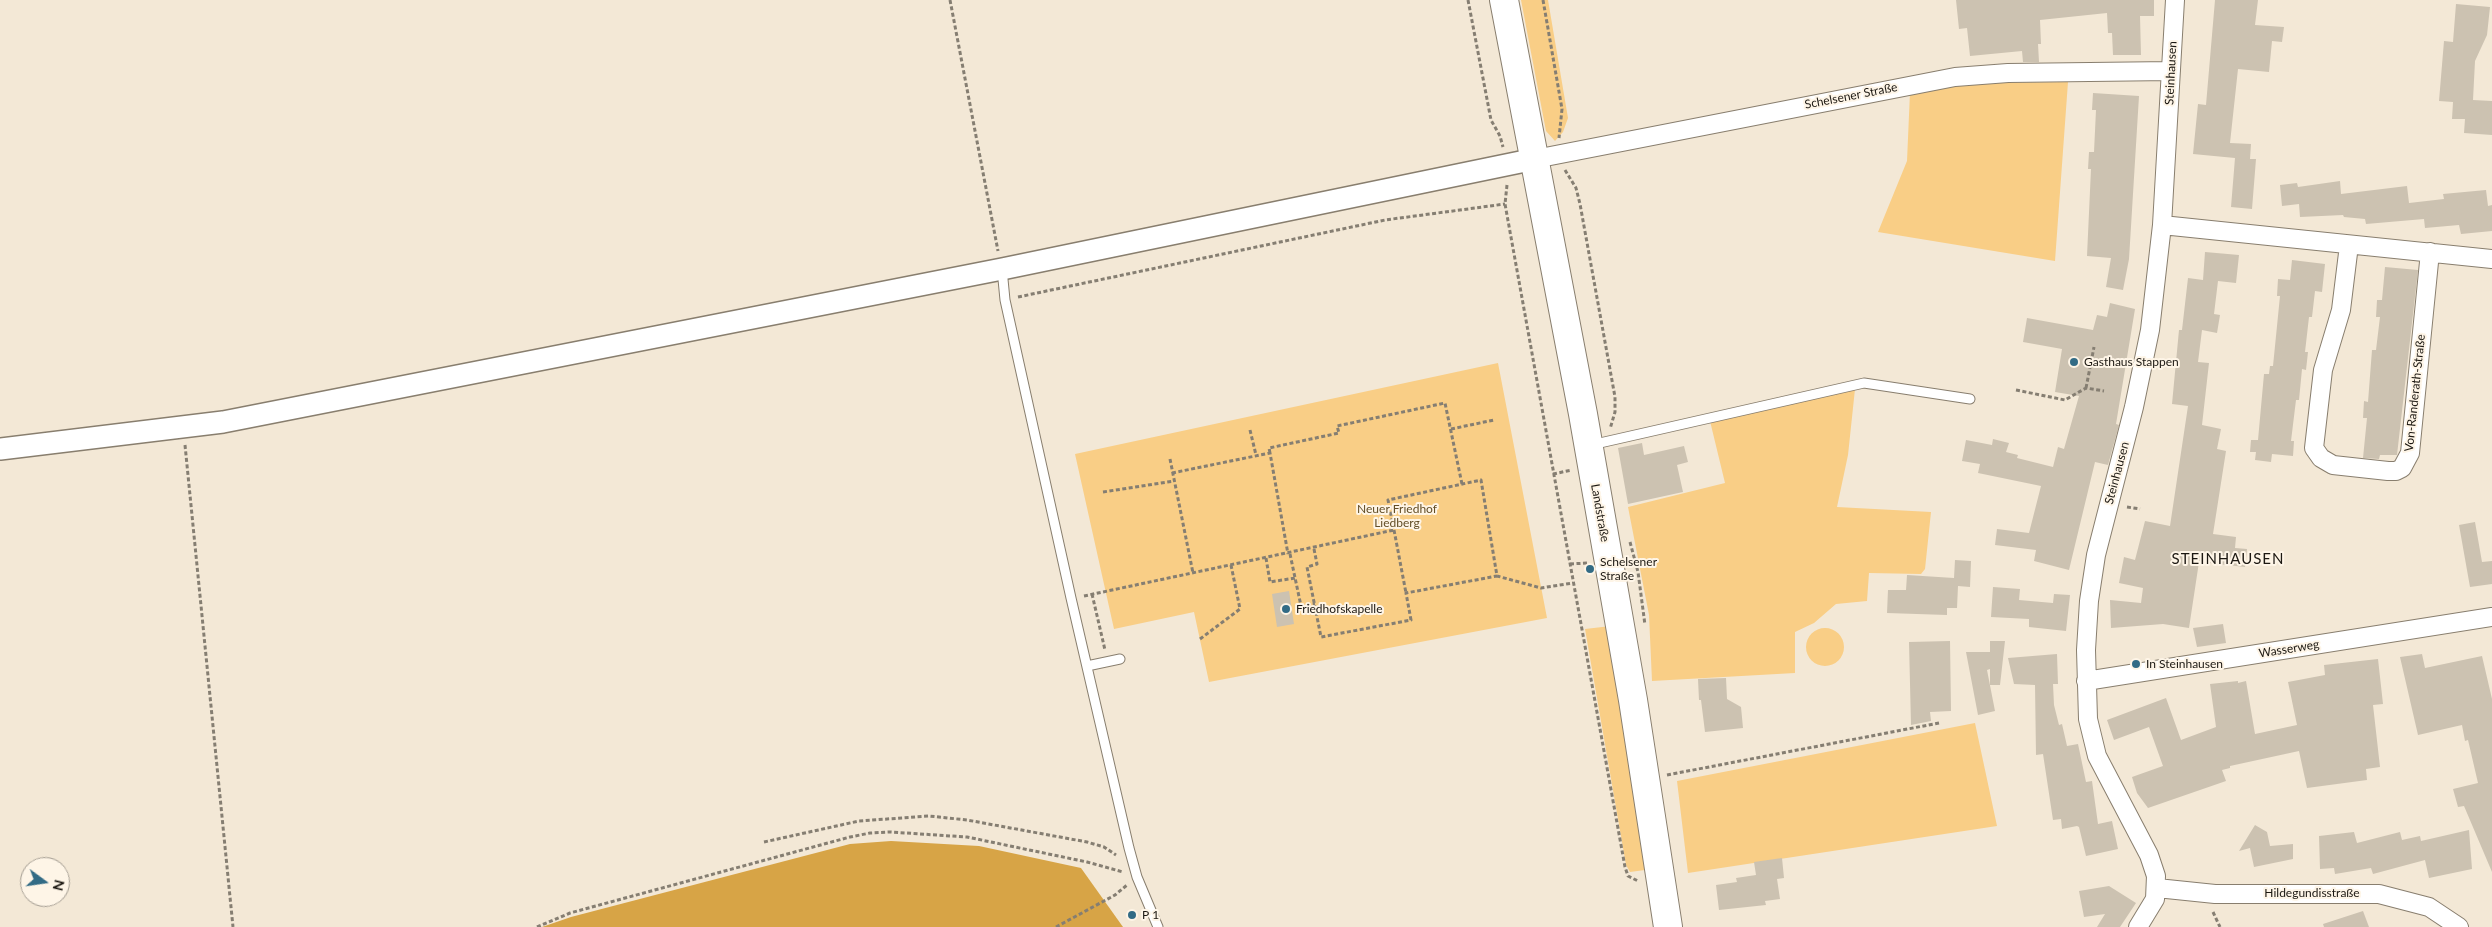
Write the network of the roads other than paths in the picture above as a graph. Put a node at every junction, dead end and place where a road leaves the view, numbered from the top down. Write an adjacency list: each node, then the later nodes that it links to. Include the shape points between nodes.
1 (1504, 0): 4 (main road, Landstraße)
2 (2175, 0): 3 (street, Steinhausen)
3 (2171, 71): 4 (street, Schelsener Straße, via 2008,73 1955,77); 5 (street, Steinhausen)
4 (1547, 157): 9 (street); 11 (main road, Landstraße)
5 (2162, 226): 6 (street); 16 (street, Steinhausen, via 2146,350 2093,567 2087,615)
6 (2350, 245): 7 (street); 7 (street, Von-Randerath-Straße, via 2341,310 2323,370 2314,448 2321,458 2333,465 2388,472 2402,468 2410,453)
7 (2430, 252): 8 (street)
8 (2492, 259)
9 (1002, 269): 12 (street, via 184,429); 15 (lane, via 1005,300)
10 (1970, 399): 11 (lane, via 1864,384)
11 (1598, 443): 19 (main road, Landstraße)
12 (0, 449)
13 (2492, 617): 16 (street, Wasserweg)
14 (1120, 659): 15 (lane)
15 (1087, 666): 18 (lane, via 1128,848)
16 (2086, 681): 17 (street, Steinhausen, via 2088,719 2097,756 2150,855)
17 (2157, 888): 20 (street, via 2153,903); 21 (street, Hildegundisstraße, via 2215,894 2379,894 2429,907)
18 (1158, 927)
19 (1668, 927)
20 (2138, 927)
21 (2459, 927)

